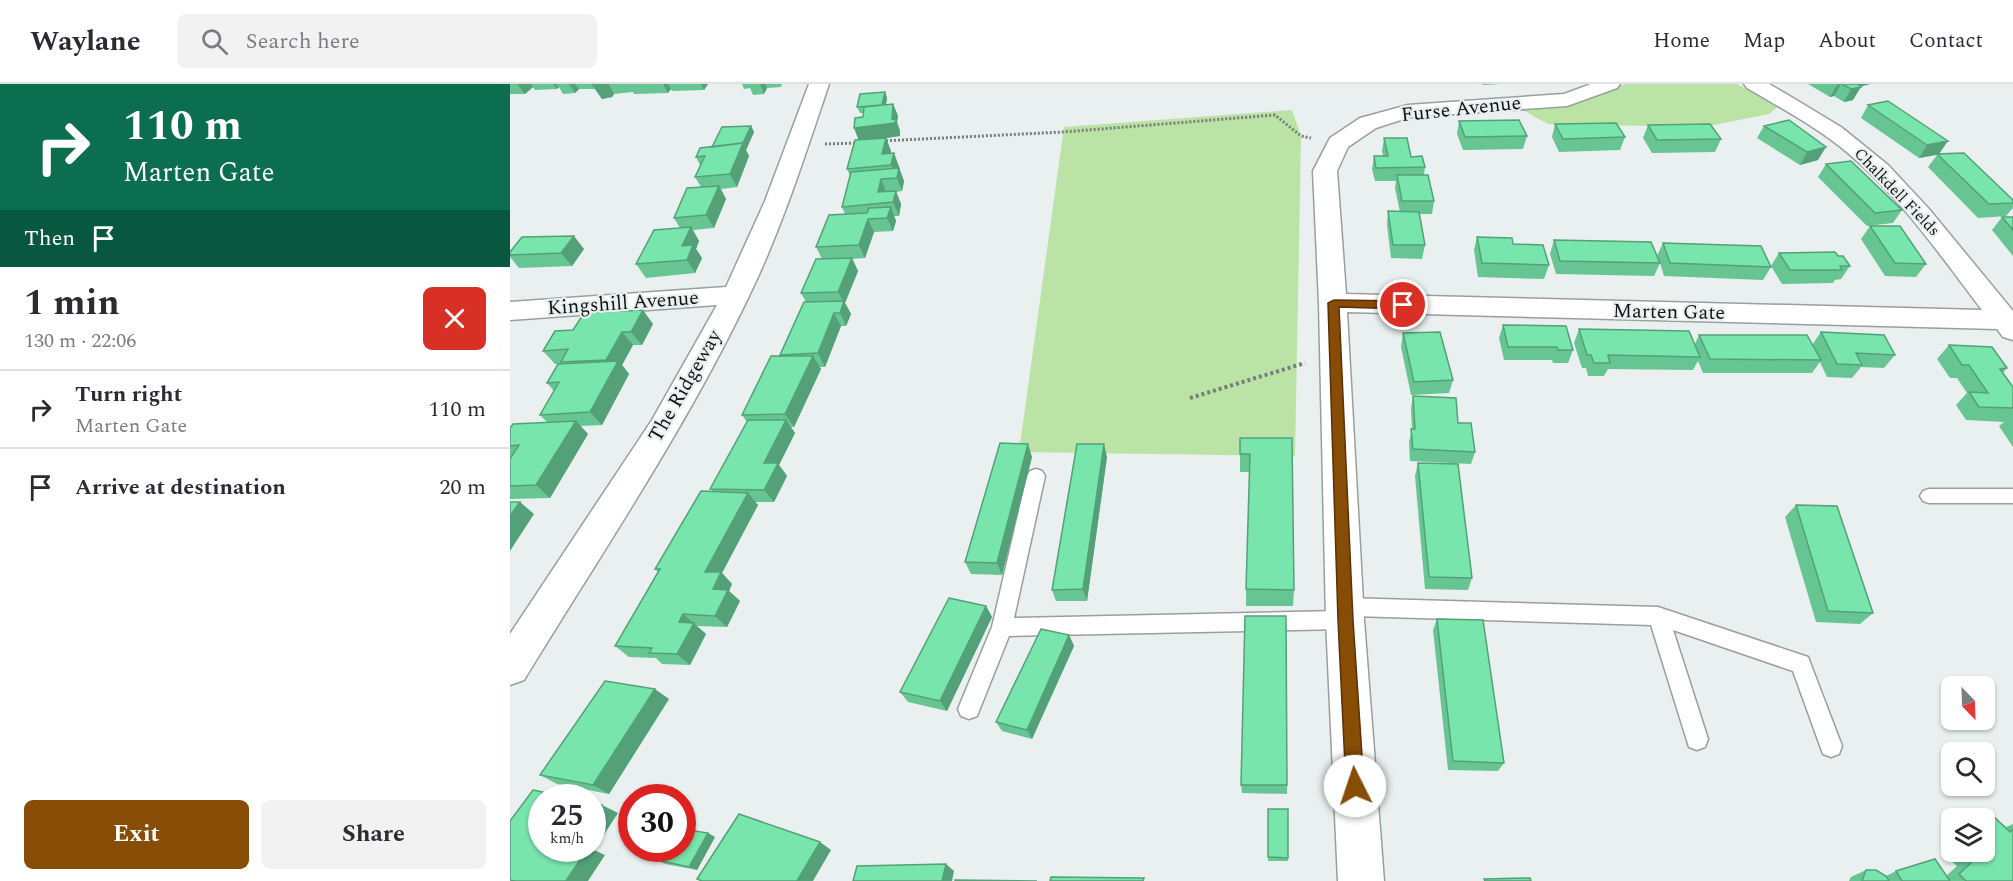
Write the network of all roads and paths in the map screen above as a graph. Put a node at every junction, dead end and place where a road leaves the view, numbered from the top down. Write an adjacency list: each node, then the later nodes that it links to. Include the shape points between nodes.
1 (819, 84): 7 (street, The Ridgeway)
2 (1610, 84): 6 (street, Furse Avenue, via 1567,100 1408,111 1368,123)
3 (1754, 84): 11 (street, Chalkdell Fields, via 1856,149 1931,224)
4 (879, 141): 6 (path, via 1063,132 1275,115 1301,136)
5 (867, 142): 7 (path)
6 (1338, 143): 9 (street, Furse Avenue, via 1324,171)
7 (798, 146): 8 (street, The Ridgeway)
8 (736, 295): 10 (street, Kingshill Avenue); 20 (street, The Ridgeway, via 663,428)
9 (1334, 303): 11 (street, Marten Gate); 12 (street, Furse Avenue)
10 (510, 311)
11 (2009, 325)
12 (1336, 359): 13 (path, via 1308,362); 17 (street, Furse Avenue)
13 (1190, 398)
14 (1036, 476): 19 (lane)
15 (1929, 496): 16 (lane)
16 (2013, 496)
17 (1345, 613): 18 (lane); 19 (lane); 24 (street, Furse Avenue)
18 (1658, 616): 22 (lane); 23 (lane, via 1801,664)
19 (1002, 627): 21 (lane)
20 (510, 667)
21 (969, 709)
22 (1697, 739)
23 (1831, 747)
24 (1361, 881)

